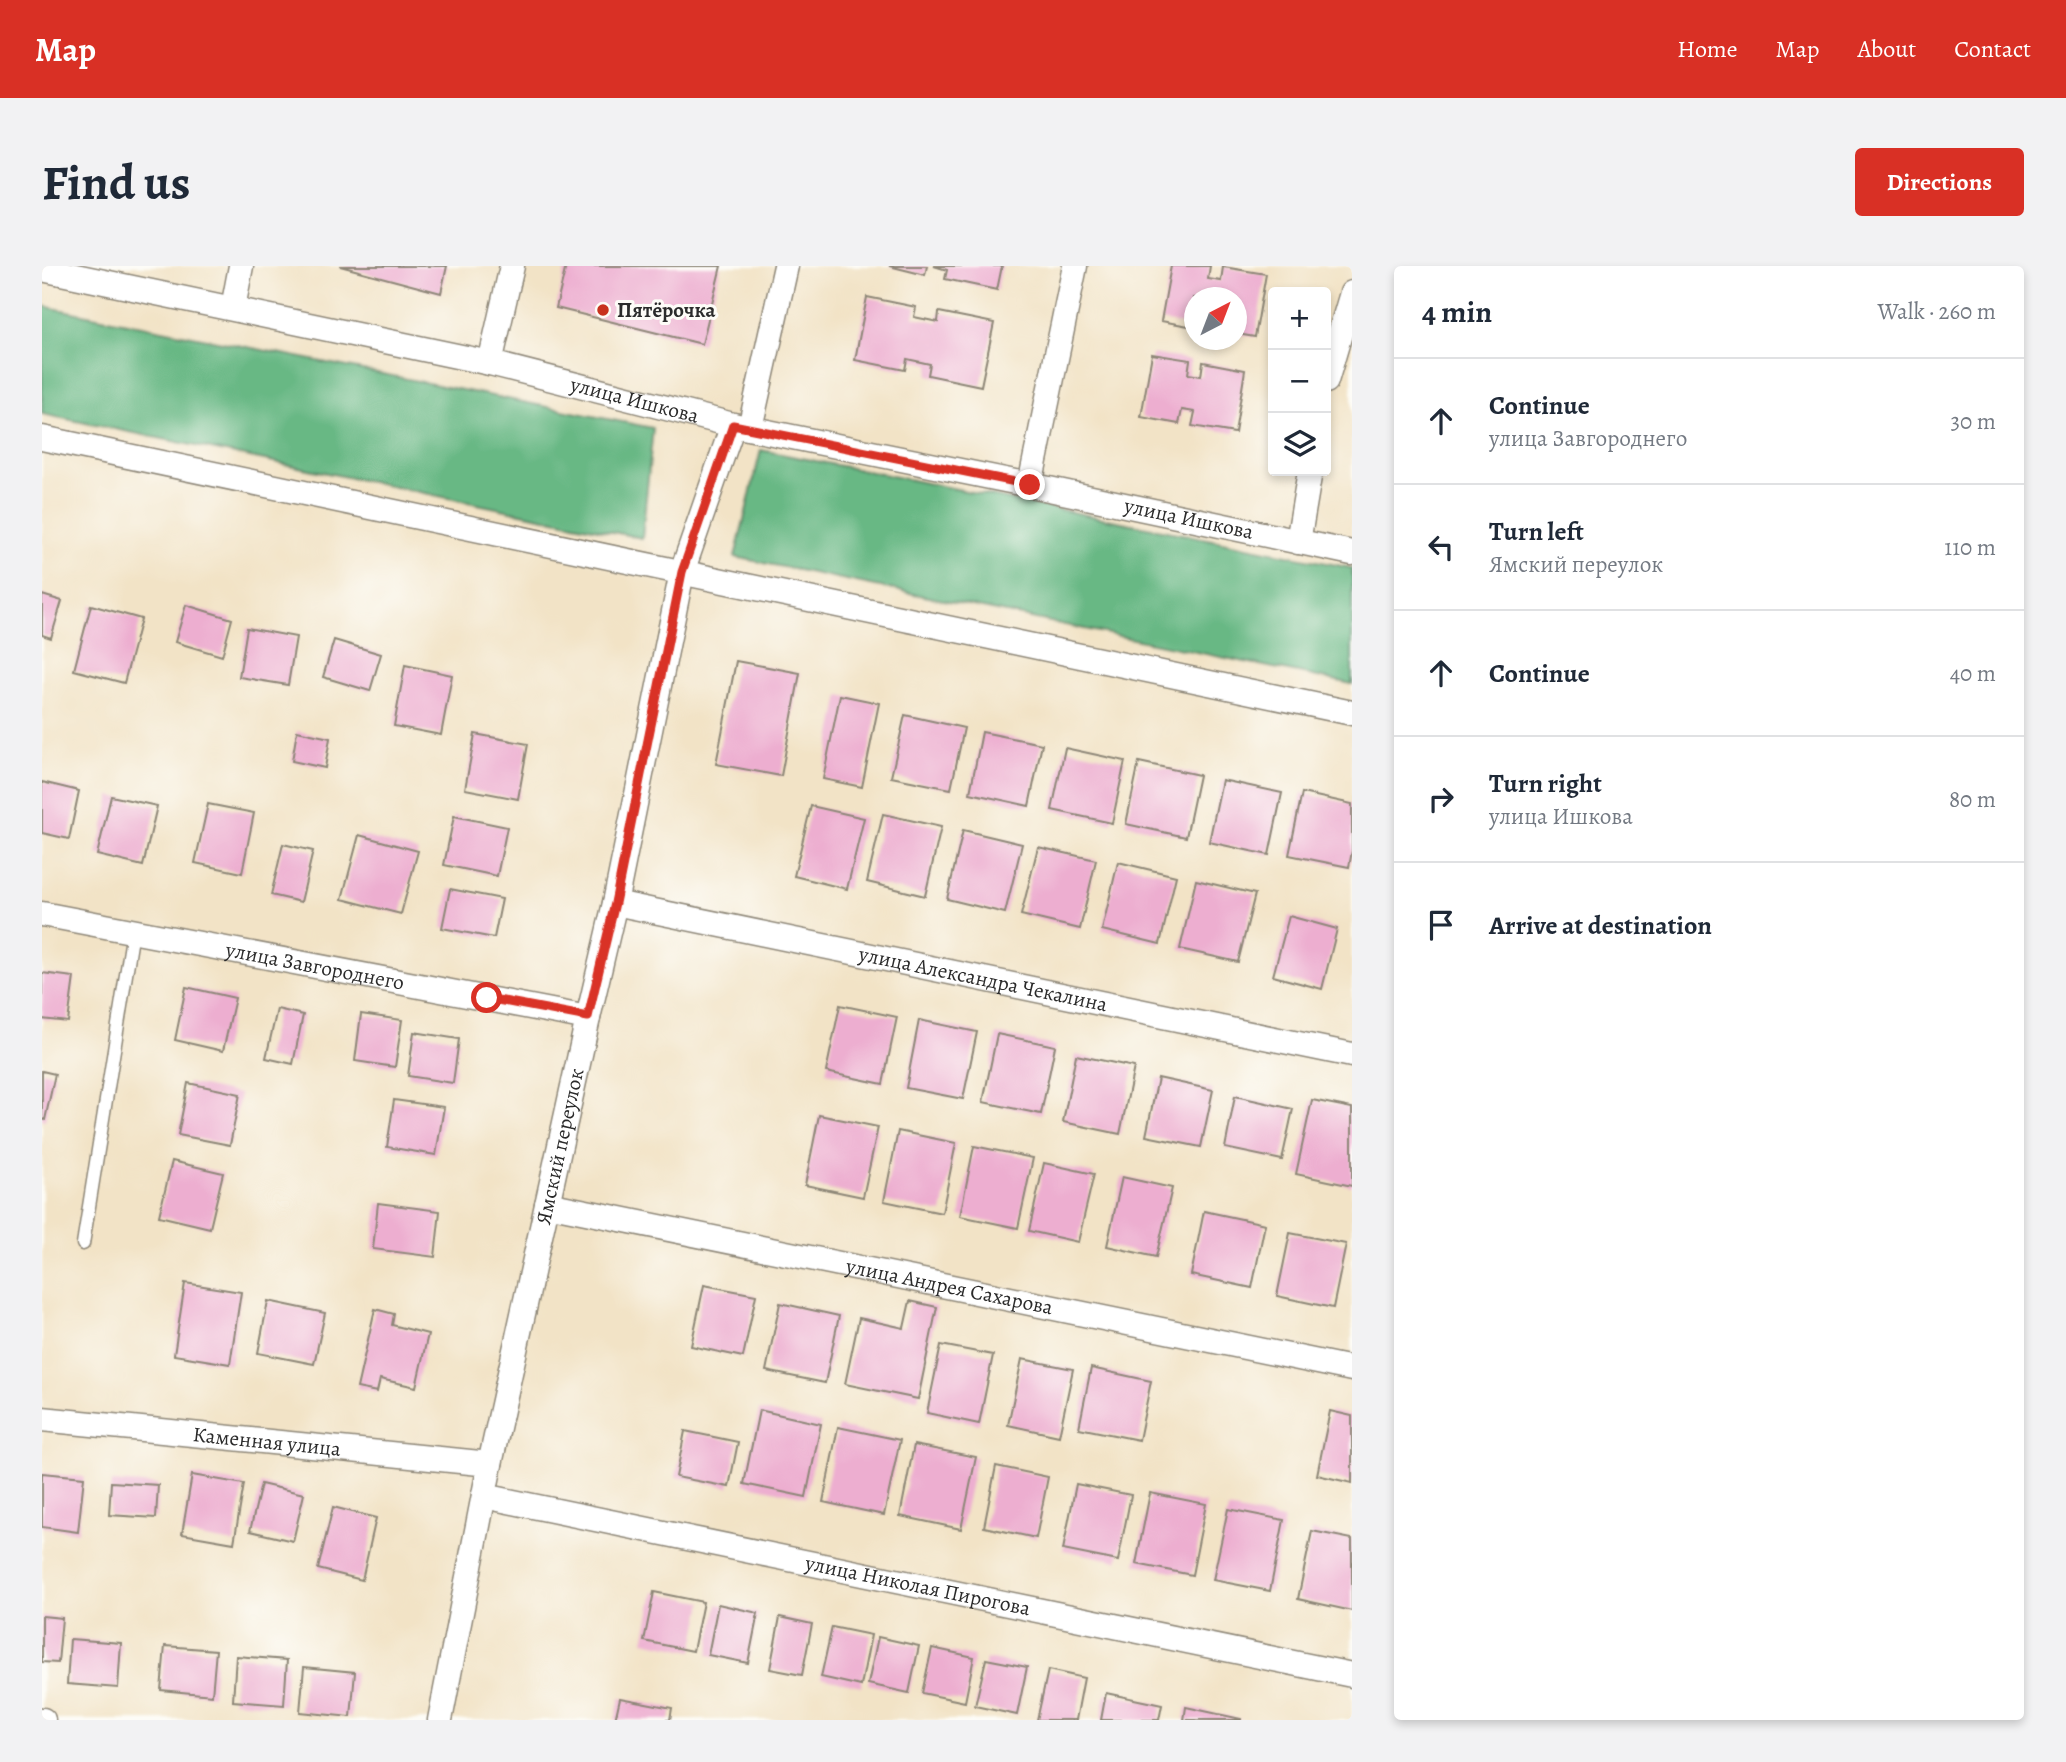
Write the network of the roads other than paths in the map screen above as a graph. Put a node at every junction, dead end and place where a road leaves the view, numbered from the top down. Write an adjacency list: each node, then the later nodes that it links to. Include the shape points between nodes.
1 (241, 266): 7 (street)
2 (512, 266): 8 (street)
3 (786, 266): 10 (street, Ямский переулок)
4 (1075, 266): 13 (street)
5 (42, 269): 7 (street, улица Ишкова)
6 (1352, 293): 9 (street)
7 (233, 308): 8 (street, улица Ишкова)
8 (490, 363): 10 (street, улица Ишкова)
9 (1331, 365)
10 (742, 427): 13 (street, улица Ишкова); 16 (street, Ямский переулок)
11 (42, 438): 16 (street)
12 (1309, 476): 14 (street)
13 (1030, 485): 14 (street, улица Ишкова)
14 (1298, 542): 15 (street, улица Ишкова)
15 (1352, 553)
16 (682, 572): 17 (street); 18 (street, Ямский переулок)
17 (1352, 713)
18 (615, 903): 21 (street, Ямский переулок); 22 (street, улица Александра Чекалина)
19 (42, 914): 20 (street, улица Завгороднего)
20 (133, 931): 21 (street, улица Завгороднего); 24 (lane)
21 (588, 1017): 23 (street, Ямский переулок)
22 (1352, 1055)
23 (547, 1204): 25 (street, улица Андрея Сахарова); 27 (street, Ямский переулок)
24 (83, 1244)
25 (1352, 1369)
26 (42, 1419): 27 (street, Каменная улица)
27 (490, 1464): 28 (street, Ямский переулок)
28 (484, 1496): 29 (street, улица Николая Пирогова); 30 (street, Ямский переулок)
29 (1352, 1675)
30 (440, 1720)

